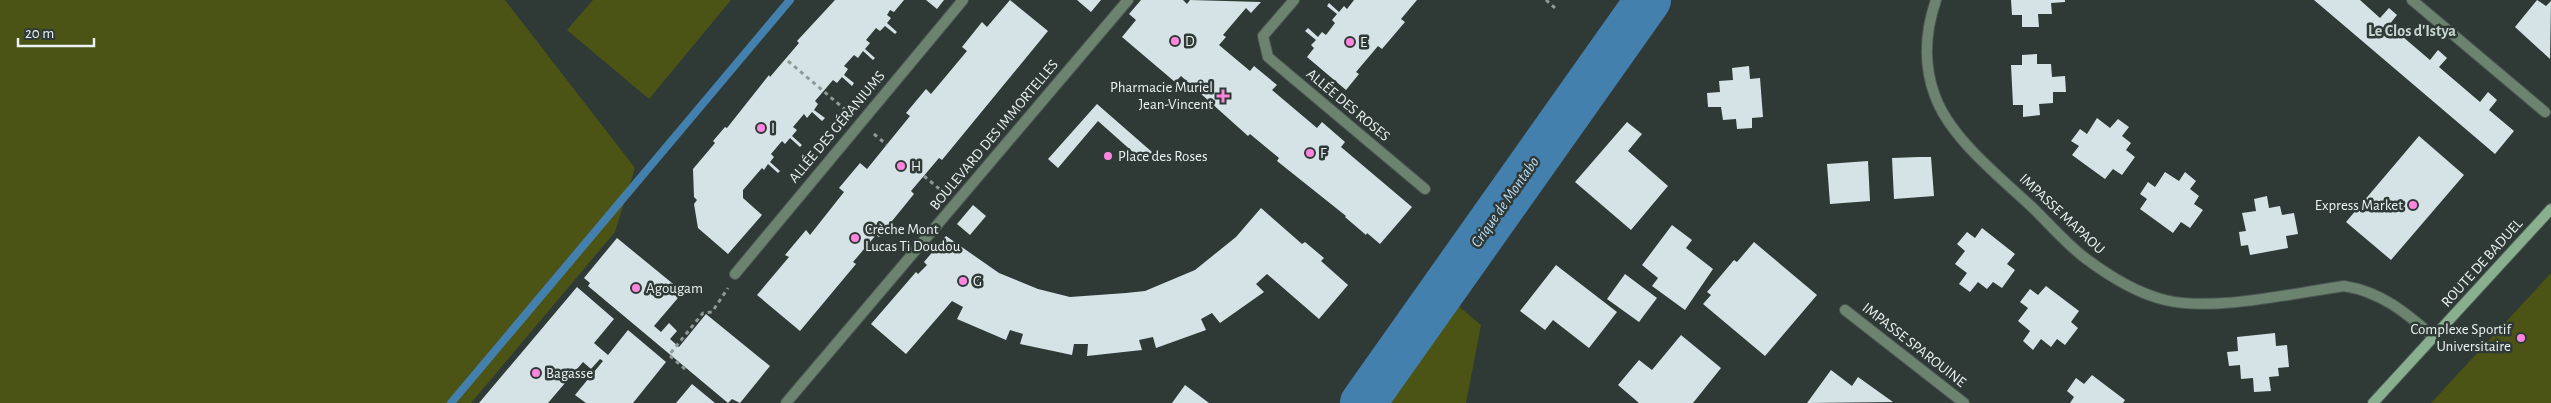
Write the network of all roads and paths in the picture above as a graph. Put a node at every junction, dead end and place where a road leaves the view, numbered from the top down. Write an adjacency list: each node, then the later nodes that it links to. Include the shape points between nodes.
1 (963, 0): 17 (street, ALLÉE DES GÉRANIUMS)
2 (1128, 0): 22 (street, BOULEVARD DES IMMORTELLES)
3 (1294, 0): 14 (street, ALLÉE DES ROSES, via 1263,36 1268,57)
4 (1546, 0): 7 (path)
5 (1936, 0): 20 (street, IMPASSE MAPAOU, via 1926,51 1928,76 1945,118 1980,157 2084,258 2141,292 2187,304 2214,304 2344,286 2360,289 2388,300)
6 (2412, 0): 9 (street)
7 (1555, 8)
8 (788, 61): 10 (path)
9 (2545, 112)
10 (851, 114)
11 (869, 130): 12 (path)
12 (887, 145)
13 (924, 176): 15 (path)
14 (1425, 189)
15 (947, 196)
16 (2551, 209): 20 (main road, ROUTE DE BADUEL)
17 (735, 274)
18 (726, 294): 21 (path, via 712,312 703,313 669,355)
19 (1845, 310): 23 (street, IMPASSE SPAROUINE)
20 (2434, 337): 24 (main road, ROUTE DE BADUEL)
21 (686, 369)
22 (786, 403)
23 (1964, 403)
24 (2373, 403)

